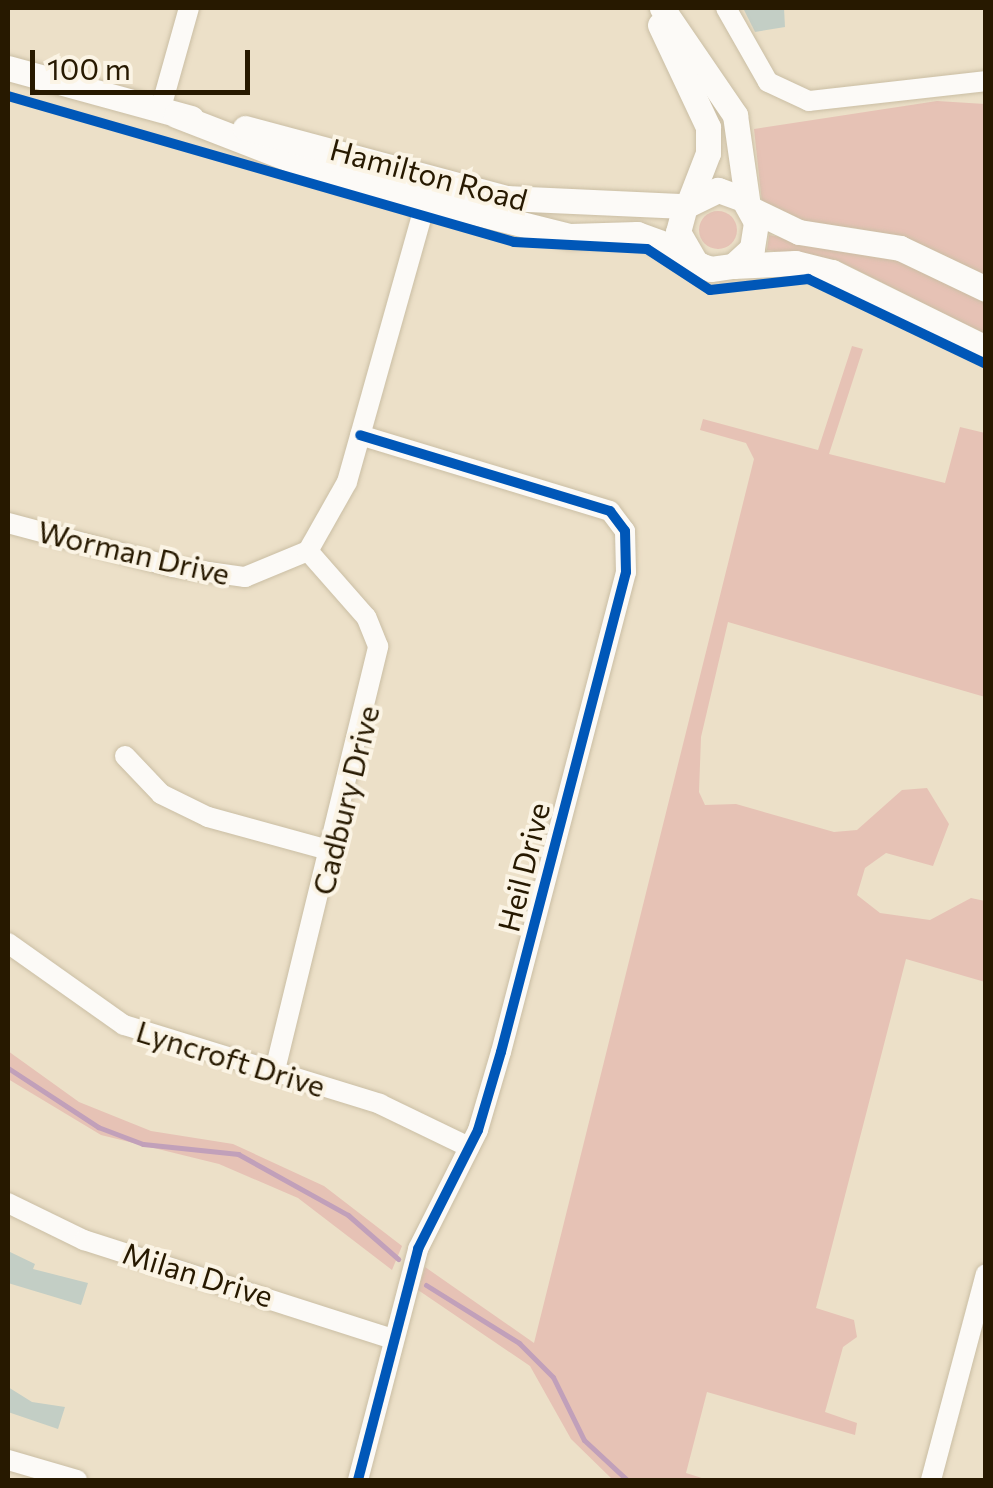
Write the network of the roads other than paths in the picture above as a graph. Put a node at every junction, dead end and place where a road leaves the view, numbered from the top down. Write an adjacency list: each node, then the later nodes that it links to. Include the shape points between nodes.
1 (189, 8): 7 (street)
2 (650, 8): 9 (main road, via 710,143)
3 (662, 8): 11 (main road, via 735,115)
4 (726, 8): 6 (street, via 768,82 809,102)
5 (8, 68): 7 (main road, Hamilton Road)
6 (986, 81)
7 (168, 113): 8 (main road, Hamilton Road); 10 (main road, Hamilton Road)
8 (433, 176): 9 (main road, Hamilton Road, via 550,204); 10 (street)
9 (693, 200): 11 (main road, via 731,192); 12 (main road)
10 (425, 203): 12 (main road, Hamilton Road, via 546,230 634,225); 17 (street)
11 (752, 214): 13 (main road, via 752,248); 14 (main road, via 798,232 900,248); 15 (main road, via 786,240 886,253)
12 (672, 242): 13 (main road, via 694,262)
13 (732, 266): 16 (main road, via 796,264 832,272)
14 (986, 289)
15 (986, 297)
16 (986, 348)
17 (360, 435): 19 (street, via 347,482); 24 (street, Heil Drive, via 588,500 625,531 626,572)
18 (8, 523): 19 (street, Worman Drive, via 172,567 245,577)
19 (308, 550): 21 (street, Cadbury Drive, via 366,616 378,646)
20 (125, 756): 21 (street, via 161,794 208,816)
21 (332, 851): 23 (street, Cadbury Drive)
22 (8, 943): 23 (street, Lyncroft Drive, via 124,1026)
23 (275, 1070): 24 (street, Lyncroft Drive, via 380,1104)
24 (470, 1147): 27 (street, Heil Drive, via 418,1249)
25 (8, 1203): 27 (street, Milan Drive, via 84,1240)
26 (986, 1274): 31 (street)
27 (392, 1339): 30 (street, Heil Drive)
28 (8, 1460): 29 (street)
29 (77, 1480)
30 (358, 1480)
31 (931, 1480)

